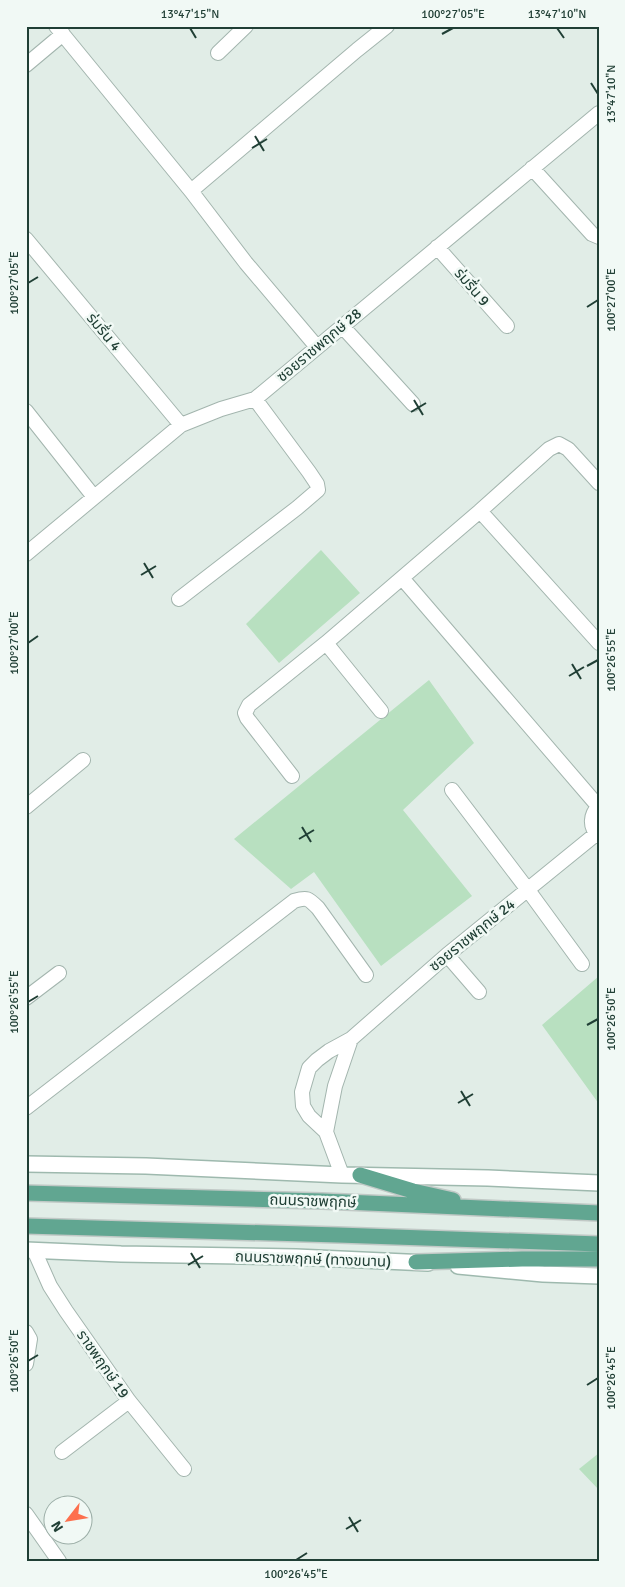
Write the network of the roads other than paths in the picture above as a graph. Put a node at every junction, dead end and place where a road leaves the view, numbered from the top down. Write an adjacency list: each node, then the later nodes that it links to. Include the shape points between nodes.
1 (246, 26): 4 (street)
2 (387, 26): 8 (street)
3 (60, 30): 5 (street); 8 (street)
4 (218, 52)
5 (26, 65)
6 (599, 112): 7 (street, ซอยราชพฤกษ์ 28)
7 (532, 168): 9 (street, via 592,234); 11 (street, ซอยราชพฤกษ์ 28)
8 (191, 191): 14 (street)
9 (599, 237)
10 (26, 239): 18 (street, ร่มรื่น 4)
11 (437, 247): 12 (street, ซอยราชพฤกษ์ 28); 13 (street, ร่มรื่น 9)
12 (342, 326): 14 (street, ซอยราชพฤกษ์ 28); 16 (street)
13 (507, 326)
14 (317, 347): 15 (street, ซอยราชพฤกษ์ 28)
15 (254, 399): 18 (street, ซอยราชพฤกษ์ 28); 24 (street, via 309,472 318,490)
16 (413, 404)
17 (26, 411): 20 (street)
18 (181, 425): 20 (street, ซอยราชพฤกษ์ 28)
19 (599, 483): 21 (street, via 568,449 559,444 549,449)
20 (94, 497): 22 (street, ซอยราชพฤกษ์ 28)
21 (480, 511): 23 (street); 26 (street)
22 (26, 554)
23 (402, 578): 25 (street); 31 (street)
24 (179, 599)
25 (326, 643): 27 (street); 29 (street, via 249,705 246,712 247,718)
26 (599, 643)
27 (381, 711)
28 (83, 760): 32 (street)
29 (292, 776)
30 (452, 790): 34 (street)
31 (598, 806): 33 (street, ซอยราชพฤกษ์ 24, via 592,816)
32 (26, 808)
33 (597, 835): 34 (street, ซอยราชพฤกษ์ 24)
34 (528, 890): 35 (street, ซอยราชพฤกษ์ 24); 36 (street)
35 (447, 955): 39 (street); 41 (street, ซอยราชพฤกษ์ 24)
36 (582, 964)
37 (58, 973): 40 (street)
38 (366, 976): 42 (street, via 318,908 303,898)
39 (479, 992)
40 (26, 998)
41 (351, 1039): 43 (street, via 335,1086); 43 (street, ซอยราชพฤกษ์ 24, via 309,1068 302,1092 303,1106)
42 (26, 1108)
43 (326, 1132): 45 (street, ซอยราชพฤกษ์ 24)
44 (26, 1164): 45 (main road)
45 (342, 1175): 46 (main road)
46 (360, 1175): 47 (main road); 49 (main road)
47 (599, 1183)
48 (26, 1193): 49 (main road, ถนนราชพฤกษ์)
49 (486, 1208): 50 (main road, ถนนราชพฤกษ์)
50 (599, 1213)
51 (26, 1226): 52 (main road)
52 (599, 1244)
53 (30, 1250): 55 (main road, ถนนราชพฤกษ์ (ทางขนาน)); 59 (street, ราชพฤกษ์ 19, via 50,1286)
54 (599, 1259): 55 (main road)
55 (416, 1262): 56 (main road, ถนนราชพฤกษ์ (ทางขนาน))
56 (599, 1276)
57 (26, 1332): 58 (street, via 30,1339)
58 (26, 1364)
59 (129, 1401): 60 (street); 61 (street, ราชพฤกษ์ 19)
60 (62, 1452)
61 (184, 1469)
62 (26, 1514): 63 (street)
63 (59, 1561)

